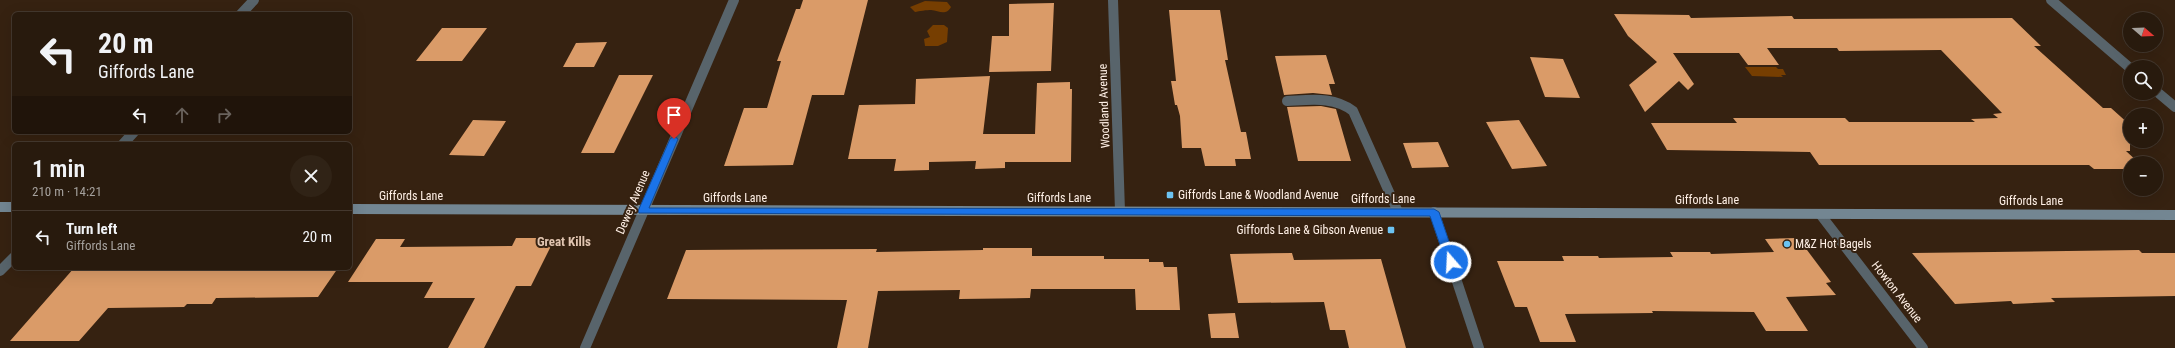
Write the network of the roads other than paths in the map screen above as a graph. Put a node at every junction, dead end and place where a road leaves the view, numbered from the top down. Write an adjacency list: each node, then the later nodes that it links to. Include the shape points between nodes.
1 (254, 0): 5 (street)
2 (734, 0): 15 (street, Dewey Avenue)
3 (1113, 0): 16 (street, Woodland Avenue)
4 (2051, 0): 6 (street)
5 (243, 12)
6 (2123, 62)
7 (2163, 97): 9 (street)
8 (1286, 101): 17 (street, via 1329,101 1349,107)
9 (2175, 107)
10 (132, 134): 11 (street)
11 (125, 142)
12 (0, 207): 13 (street)
13 (12, 208)
14 (352, 209): 15 (street, Giffords Lane)
15 (643, 211): 16 (street, Giffords Lane); 23 (street, Dewey Avenue)
16 (1120, 211): 17 (street, Giffords Lane)
17 (1398, 212): 18 (street, Giffords Lane)
18 (1434, 212): 19 (street, Giffords Lane); 24 (street)
19 (1820, 214): 20 (street, Giffords Lane); 25 (street, Howton Avenue)
20 (2175, 215)
21 (12, 259): 22 (street)
22 (0, 271)
23 (585, 348)
24 (1479, 348)
25 (1923, 348)

